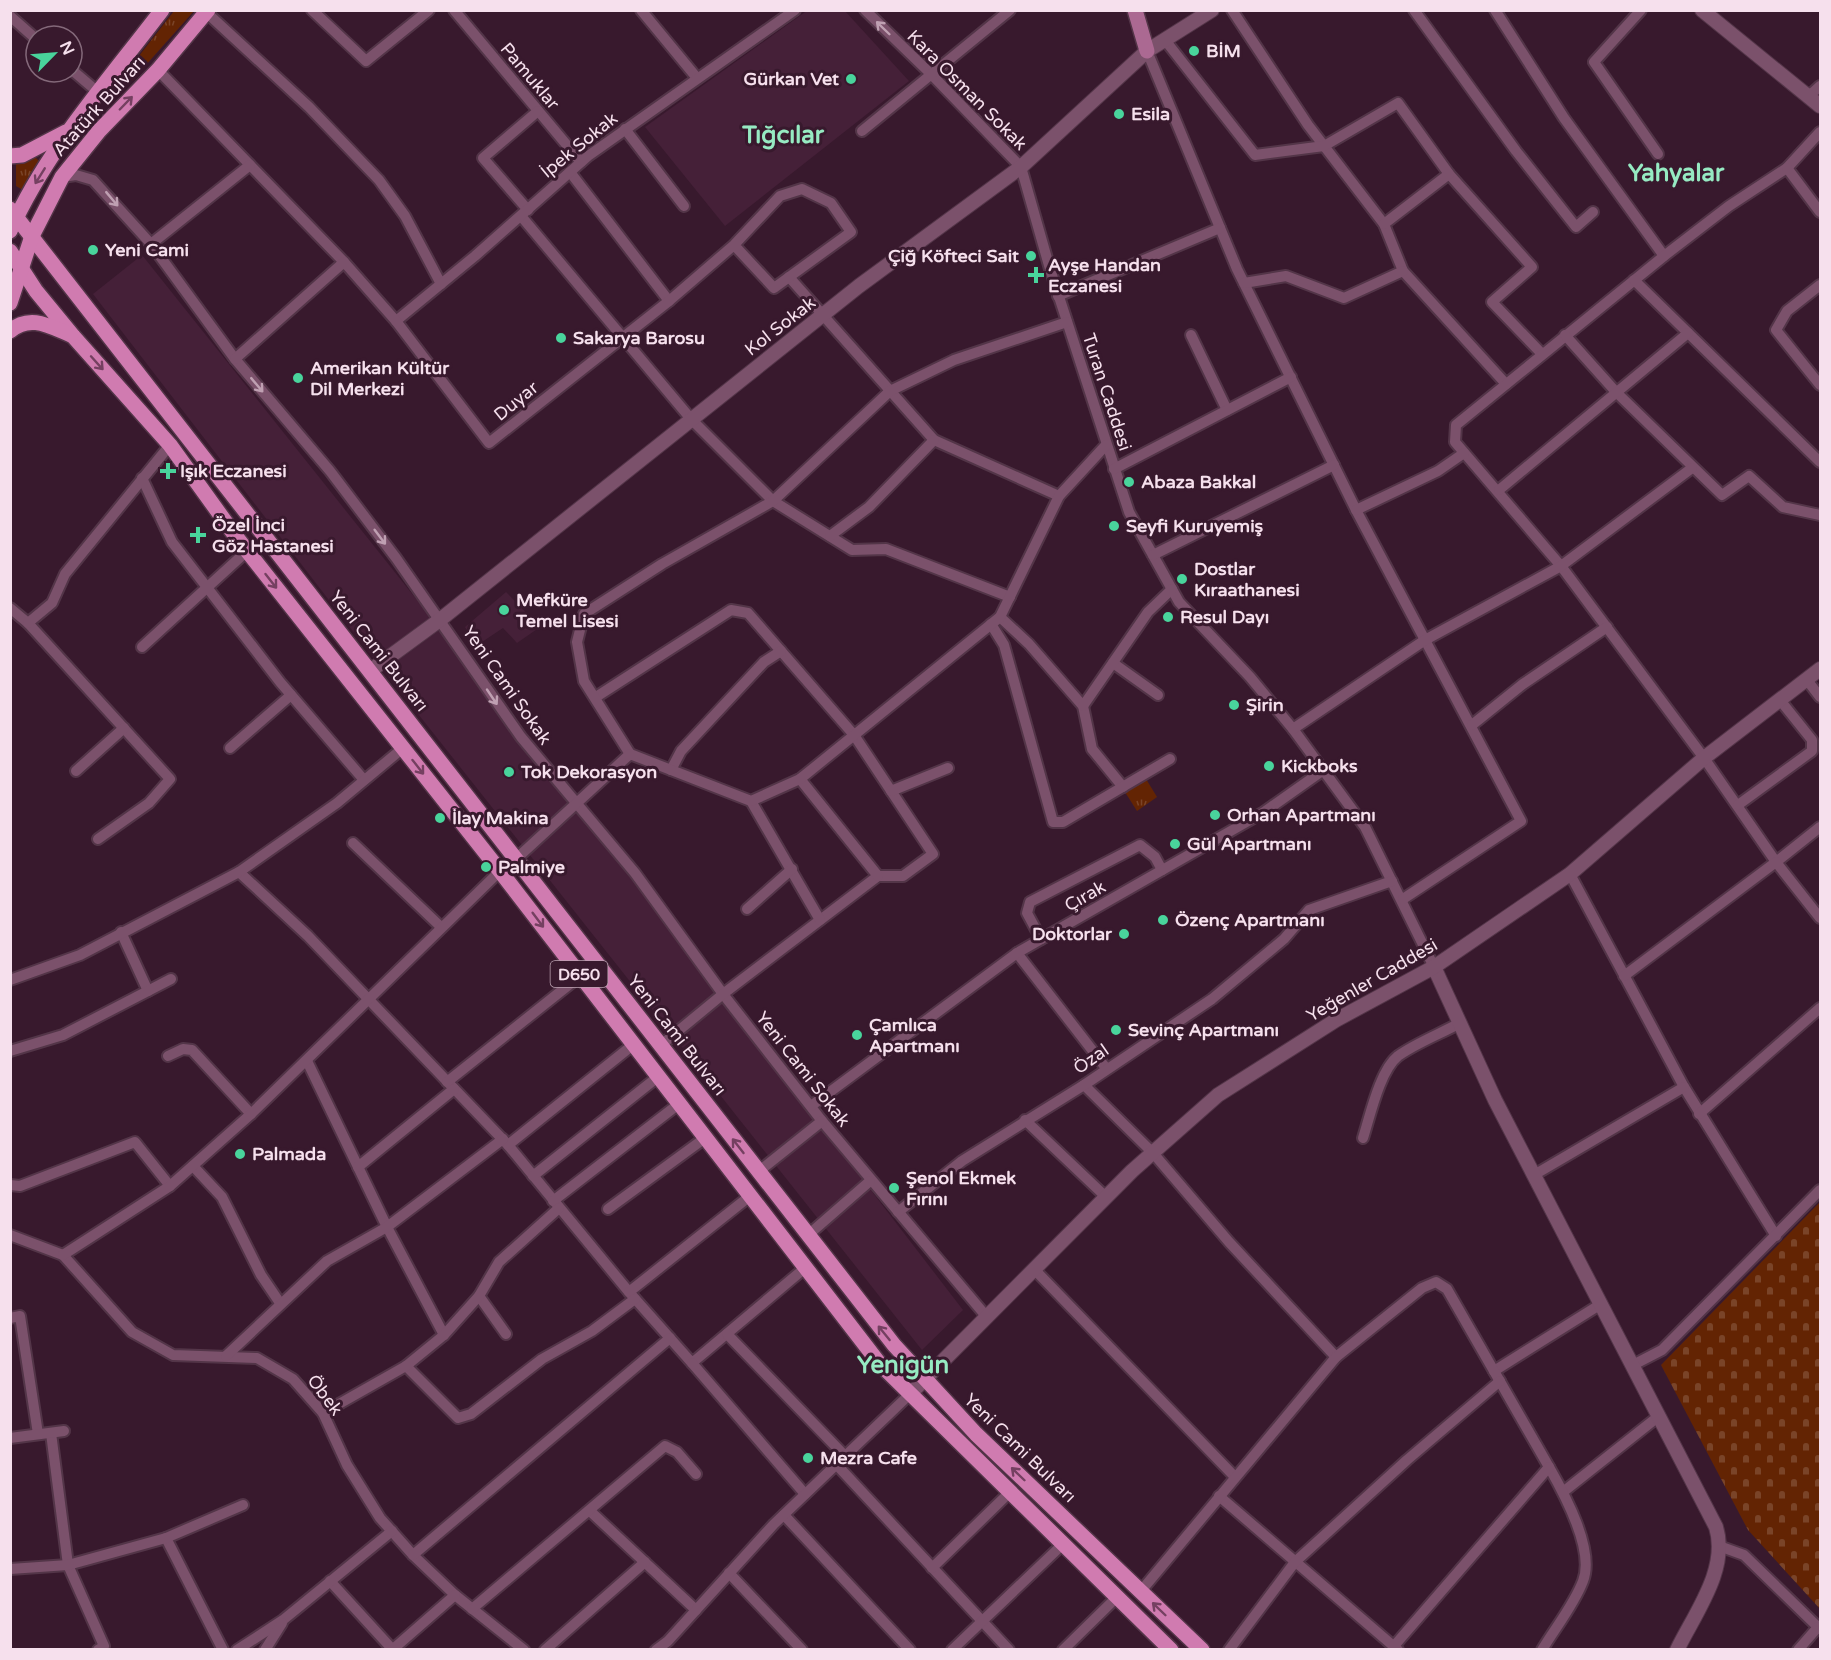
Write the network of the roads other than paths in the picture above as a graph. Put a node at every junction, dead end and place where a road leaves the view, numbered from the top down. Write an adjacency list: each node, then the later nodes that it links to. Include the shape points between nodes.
1 (162, 10): 26 (main road, Atatürk Bulvarı)
2 (312, 10): 3 (street, via 366,61)
3 (429, 10)
4 (454, 10): 29 (street, Pamuklar)
5 (641, 10): 23 (street)
6 (795, 10): 23 (street, İpek Sokak)
7 (864, 10): 22 (street, Kara Osman Sokak, one-way to 7)
8 (1010, 10): 22 (street)
9 (1135, 10): 20 (main road)
10 (1212, 10): 19 (street, Kol Sokak)
11 (1232, 10): 34 (street)
12 (1414, 10): 47 (street, via 1516,152 1576,227)
13 (1495, 10): 56 (street, via 1564,118)
14 (1641, 10): 35 (street, via 1594,62)
15 (1702, 10): 27 (street)
16 (207, 11): 21 (main road, Atatürk Bulvarı); 64 (street, via 309,107 379,180 405,216)
17 (10, 16): 18 (street)
18 (24, 28)
19 (1165, 40): 20 (street, Kol Sokak); 34 (street, via 1255,156)
20 (1147, 51): 39 (street, Kol Sokak); 51 (street)
21 (158, 70): 38 (street, Duyar); 43 (main road, Atatürk Bulvarı, one-way to 21, via 99,131)
22 (932, 75): 32 (street); 39 (street, Kara Osman Sokak)
23 (697, 78): 30 (street, İpek Sokak)
24 (84, 80): 26 (street)
25 (1821, 86): 27 (street)
26 (99, 93): 31 (main road, Atatürk Bulvarı)
27 (1809, 96): 28 (street)
28 (1821, 106)
29 (538, 111): 37 (street, Pamuklar); 46 (street, via 483,158)
30 (625, 129): 37 (street, İpek Sokak); 44 (street)
31 (69, 131): 36 (main road, via 38,148); 49 (main road, Atatürk Bulvarı, one-way to 49)
32 (862, 131)
33 (1821, 132): 40 (street)
34 (1324, 146): 42 (street, via 1398,103); 50 (street)
35 (1659, 154)
36 (10, 156)
37 (581, 162): 41 (street, İpek Sokak)
38 (250, 165): 53 (street); 58 (street, Duyar)
39 (1021, 168): 66 (street, Turan Caddesi); 69 (street, Kol Sokak)
40 (1787, 168): 45 (street); 56 (street)
41 (570, 172): 46 (street, İpek Sokak); 67 (street)
42 (1449, 174): 50 (street); 78 (street, via 1532,267 1492,302)
43 (62, 177): 48 (main road, Atatürk Bulvarı); 53 (street, Yeni Cami Sokak, one-way to 53, via 76,175 93,180)
44 (684, 206)
45 (1821, 212)
46 (524, 213): 64 (street, İpek Sokak); 77 (street)
47 (1593, 213)
48 (42, 215): 52 (main road, Atatürk Bulvarı); 57 (main road, via 41,234)
49 (12, 219): 52 (main road, Yeni Cami Bulvarı)
50 (1384, 224): 60 (street)
51 (1220, 228): 63 (street); 66 (street)
52 (32, 236): 57 (main road, Yeni Cami Bulvarı); 59 (main road, Atatürk Bulvarı)
53 (151, 244): 79 (street, Yeni Cami Sokak)
54 (734, 245): 61 (street, via 774,288); 61 (street, Duyar, via 780,196 802,189 831,203 851,232); 67 (street, Duyar)
55 (10, 251): 59 (main road)
56 (1664, 256): 62 (street)
57 (48, 260): 118 (main road, Yeni Cami Bulvarı)
58 (344, 262): 70 (street, Duyar); 79 (street)
59 (21, 268): 68 (main road, Atatürk Bulvarı); 76 (main road, D650)
60 (1403, 271): 63 (street, via 1344,298 1286,276); 81 (street)
61 (789, 277): 69 (street)
62 (1634, 280): 73 (street); 75 (street)
63 (1244, 283): 80 (street)
64 (441, 284): 70 (street, İpek Sokak)
65 (1821, 285): 82 (street, via 1787,311 1776,330)
66 (1058, 296): 71 (street, Turan Caddesi)
67 (669, 301): 77 (street, Duyar)
68 (10, 303)
69 (823, 315): 83 (street); 86 (street, Kol Sokak)
70 (396, 321): 77 (street, Duyar, via 489,443)
71 (1066, 322): 83 (street, via 954,360); 89 (street, Turan Caddesi)
72 (10, 332): 76 (main road, via 19,324 37,321)
73 (1688, 333): 84 (street); 91 (street)
74 (1191, 335): 85 (street)
75 (1565, 335): 78 (street); 84 (street)
76 (73, 336): 88 (main road, D650, one-way to 88)
77 (622, 337): 86 (street)
78 (1542, 354): 81 (street)
79 (235, 359): 109 (street, Yeni Cami Sokak, one-way to 109, via 330,471)
80 (1291, 377): 85 (street); 92 (street)
81 (1506, 384): 90 (street, via 1456,426 1455,442)
82 (1821, 385)
83 (890, 391): 87 (street); 98 (street)
84 (1616, 392): 93 (street); 96 (street)
85 (1227, 410): 94 (street)
86 (690, 420): 98 (street); 109 (street, Kol Sokak)
87 (934, 440): 97 (street); 101 (street, via 869,507)
88 (170, 445): 95 (street); 102 (main road, D650)
89 (1106, 445): 94 (street, Turan Caddesi); 97 (street)
90 (1464, 453): 96 (street); 99 (street, via 1438,471)
91 (1821, 462)
92 (1334, 465): 99 (street); 103 (street)
93 (1692, 468): 100 (street, via 1722,495 1749,476 1783,507); 104 (street)
94 (1114, 469): 103 (street, Turan Caddesi, via 1129,512)
95 (142, 478): 105 (street, via 172,542); 111 (street, via 65,574 52,603)
96 (1499, 490): 104 (street)
97 (1059, 495): 107 (street)
98 (773, 501): 101 (street); 122 (street, via 584,614 577,642 584,681)
99 (1356, 510): 113 (street)
100 (1821, 515)
101 (831, 536): 107 (street, via 852,549 886,549)
102 (247, 551): 105 (street); 131 (main road, D650, one-way to 131)
103 (1153, 555): 106 (street, Turan Caddesi)
104 (1561, 566): 112 (street); 113 (street)
105 (207, 587): 114 (street); 120 (street)
106 (1172, 589): 116 (street, via 1148,612); 128 (street, Turan Caddesi, via 1179,602)
107 (1010, 597): 110 (street)
108 (10, 608): 111 (street)
109 (441, 619): 118 (street, Kol Sokak); 144 (street, Yeni Cami Sokak, one-way to 144, via 521,738)
110 (996, 620): 125 (street, via 1029,644); 129 (street); 141 (street, via 1053,822 1063,822)
111 (28, 623): 127 (street)
112 (1607, 627): 126 (street, via 1523,684); 133 (street)
113 (1425, 640): 126 (street); 128 (street)
114 (142, 647)
115 (781, 651): 122 (street, via 748,613 731,610); 129 (street); 137 (street, via 764,662 688,743)
116 (1113, 663): 121 (street); 125 (street)
117 (1821, 669): 119 (street, Yeğenler Caddesi)
118 (370, 671): 149 (main road, Yeni Cami Bulvarı)
119 (1807, 680): 123 (street); 124 (street, Yeğenler Caddesi)
120 (291, 695): 130 (street); 140 (street)
121 (1158, 695)
122 (596, 697): 132 (street)
123 (1821, 698)
124 (1780, 700): 133 (street, Yeğenler Caddesi); 145 (street, via 1812,740 1812,751)
125 (1083, 706): 141 (street, via 1092,749)
126 (1472, 725): 158 (street, via 1521,821)
127 (124, 728): 138 (street); 147 (street, via 170,778 149,803)
128 (1293, 729): 136 (street, Turan Caddesi)
129 (854, 735): 139 (street); 142 (street)
130 (230, 748)
131 (403, 748): 140 (street); 153 (main road, D650, one-way to 153)
132 (630, 754): 137 (street); 144 (street)
133 (1704, 758): 145 (street); 155 (street, Yeğenler Caddesi)
134 (1170, 759): 141 (street)
135 (948, 768): 142 (street)
136 (1325, 769): 152 (street, Çırak, via 1264,812); 157 (street, Turan Caddesi, via 1365,827)
137 (671, 770): 143 (street)
138 (76, 771)
139 (800, 778): 143 (street); 156 (street)
140 (364, 780): 154 (street)
141 (1123, 787)
142 (891, 791): 156 (street, via 933,854 903,876)
143 (751, 801): 151 (street)
144 (577, 802): 149 (street); 172 (street, Yeni Cami Sokak, via 635,873)
145 (1738, 805): 150 (street)
146 (1821, 827): 150 (street)
147 (98, 838)
148 (353, 843): 162 (street)
149 (516, 859): 177 (main road, Yeni Cami Bulvarı)
150 (1776, 862): 160 (street); 168 (street)
151 (792, 869): 159 (street); 161 (street)
152 (1162, 870): 164 (street, Çırak); 164 (street, via 1155,856 1140,845 1030,902 1027,913)
153 (500, 871): 162 (street); 167 (main road, D650, one-way to 167)
154 (239, 872): 163 (street); 173 (street, via 308,936)
155 (1570, 874): 166 (street, Yeğenler Caddesi); 168 (street)
156 (878, 876): 161 (street)
157 (1392, 881): 158 (street, Turan Caddesi); 181 (street, Özal, via 1309,910 1284,939 1212,999)
158 (1403, 899): 166 (street, Turan Caddesi)
159 (747, 909)
160 (1821, 918)
161 (820, 920): 172 (street)
162 (441, 927): 173 (street)
163 (121, 932): 170 (street, via 80,955); 171 (street)
164 (1041, 939): 165 (street, Çırak)
165 (1017, 953): 181 (street); 187 (street, Çırak)
166 (1434, 967): 175 (street); 195 (street, Yeğenler Caddesi, via 1336,1020 1218,1095)
167 (580, 976): 176 (main road, D650); 183 (street)
168 (1624, 976): 185 (street)
169 (171, 979): 171 (street)
170 (10, 980)
171 (148, 991): 178 (street, via 63,1035)
172 (723, 994): 177 (street); 187 (street, Yeni Cami Sokak)
173 (369, 1002): 180 (street); 183 (street)
174 (1821, 1008): 189 (street)
175 (1460, 1023): 193 (street, via 1397,1057 1389,1067); 199 (street)
176 (634, 1044): 182 (main road, D650); 194 (street)
177 (660, 1046): 198 (main road, Yeni Cami Bulvarı, one-way to 177)
178 (10, 1051)
179 (168, 1056): 188 (street, via 183,1049 192,1050)
180 (307, 1061): 188 (street); 197 (street)
181 (1106, 1068): 184 (street, Özal)
182 (659, 1076): 186 (main road, D650); 200 (street)
183 (450, 1085): 194 (street); 197 (street)
184 (1084, 1085): 191 (street, Özal); 195 (street)
185 (1684, 1087): 189 (street); 199 (street)
186 (680, 1103): 192 (main road, D650); 207 (street)
187 (811, 1106): 190 (street, Yeni Cami Sokak)
188 (251, 1114): 196 (street)
189 (1699, 1114): 213 (street)
190 (822, 1120): 198 (street); 201 (street, Yeni Cami Sokak)
191 (1025, 1120): 206 (street); 209 (street, Özal, via 962,1161)
192 (705, 1137): 205 (main road, D650); 208 (street)
193 (1363, 1138)
194 (505, 1142): 200 (street); 210 (street)
195 (1153, 1153): 206 (street, Yeğenler Caddesi); 228 (street)
196 (193, 1166): 203 (street); 219 (street, via 222,1197 261,1275)
197 (358, 1167): 210 (street)
198 (758, 1172): 212 (main road, Yeni Cami Bulvarı)
199 (1534, 1175): 220 (street)
200 (533, 1176): 207 (street)
201 (870, 1181): 209 (street, Yeni Cami Sokak); 212 (street)
202 (10, 1185): 203 (street, via 20,1186 135,1142)
203 (170, 1186): 214 (street)
204 (1821, 1190): 213 (street)
205 (750, 1196): 215 (main road, D650); 218 (street)
206 (1106, 1197): 216 (street, Yeğenler Caddesi)
207 (556, 1205): 217 (street, via 500,1262); 218 (street)
208 (608, 1209)
209 (898, 1212): 221 (street, Yeni Cami Sokak)
210 (387, 1227): 219 (street, via 327,1261); 225 (street)
211 (10, 1235): 214 (street, Öbek)
212 (807, 1236): 233 (main road, Yeni Cami Bulvarı, one-way to 212)
213 (1776, 1236): 230 (street, via 1662,1350)
214 (63, 1255): 227 (street, Öbek, via 132,1332 172,1355)
215 (805, 1268): 224 (street); 235 (main road, D650)
216 (1034, 1269): 221 (street, Yeğenler Caddesi); 246 (street)
217 (478, 1296): 223 (street); 225 (street)
218 (632, 1296): 226 (street); 231 (street, via 592,1331 542,1359 465,1416 458,1418)
219 (280, 1303): 227 (street)
220 (1601, 1304): 230 (street); 232 (street)
221 (986, 1316): 233 (street, Yeğenler Caddesi)
222 (10, 1318): 240 (street, via 20,1316)
223 (506, 1334)
224 (727, 1334): 229 (street); 242 (street)
225 (444, 1335): 231 (street)
226 (669, 1338): 229 (street); 258 (street)
227 (226, 1356): 236 (street, Öbek, via 257,1358 293,1379)
228 (1336, 1357): 232 (street, via 1422,1288 1436,1282 1447,1289); 246 (street)
229 (692, 1363): 249 (street)
230 (1633, 1365): 237 (street)
231 (406, 1366): 236 (street)
232 (1494, 1371): 234 (street)
233 (924, 1380): 235 (street, Yeğenler Caddesi); 266 (main road, Yeni Cami Bulvarı, one-way to 233)
234 (1500, 1382): 244 (street); 260 (street)
235 (909, 1395): 242 (street); 247 (main road, D650)
236 (323, 1413): 254 (street, Öbek, via 347,1466)
237 (1659, 1416): 248 (street); 257 (street, via 1708,1509)
238 (64, 1431): 239 (street)
239 (51, 1433): 240 (street); 261 (street)
240 (38, 1434): 241 (street)
241 (10, 1438)
242 (845, 1456): 243 (street)
243 (836, 1464): 249 (street); 262 (street)
244 (1549, 1467): 248 (street); 275 (street)
245 (696, 1474): 252 (street, via 665,1446)
246 (1235, 1477): 250 (street)
247 (1010, 1492): 256 (main road, D650); 262 (street)
248 (1563, 1492): 291 (street, via 1586,1552 1583,1580)
249 (805, 1494): 253 (street)
250 (1219, 1496): 260 (street); 266 (street)
251 (243, 1505): 255 (street)
252 (590, 1511): 259 (street); 269 (street)
253 (783, 1515): 264 (street); 284 (street)
254 (392, 1531): 258 (street, Öbek); 265 (street)
255 (166, 1538): 261 (street); 279 (street)
256 (1063, 1544): 268 (main road, D650); 272 (street)
257 (1719, 1546): 273 (street, via 1744,1555); 292 (street, via 1713,1578)
258 (413, 1555): 267 (street, Öbek)
259 (645, 1562): 270 (street); 282 (street)
260 (1295, 1562): 275 (street); 290 (street)
261 (68, 1565): 263 (street); 278 (street, via 104,1646)
262 (932, 1568): 272 (street)
263 (10, 1569)
264 (729, 1573): 270 (street); 283 (street)
265 (330, 1581): 271 (street); 276 (street)
266 (1141, 1591): 289 (main road, Yeni Cami Bulvarı, one-way to 266)
267 (455, 1595): 269 (street, Öbek); 276 (street)
268 (1117, 1597): 287 (street); 288 (main road, D650)
269 (472, 1609): 274 (street, Öbek)
270 (696, 1610): 277 (street)
271 (283, 1620): 280 (street); 281 (street)
272 (982, 1622): 285 (street); 286 (street)
273 (1819, 1628): 293 (street)
274 (515, 1647)
275 (1396, 1648)
276 (393, 1649)
277 (660, 1649)
278 (98, 1650)
279 (223, 1650)
280 (237, 1650)
281 (265, 1650)
282 (544, 1650)
283 (802, 1650)
284 (910, 1650)
285 (952, 1650)
286 (1009, 1650)
287 (1063, 1650)
288 (1171, 1650)
289 (1202, 1650)
290 (1229, 1650)
291 (1542, 1650)
292 (1677, 1650)
293 (1798, 1650)

